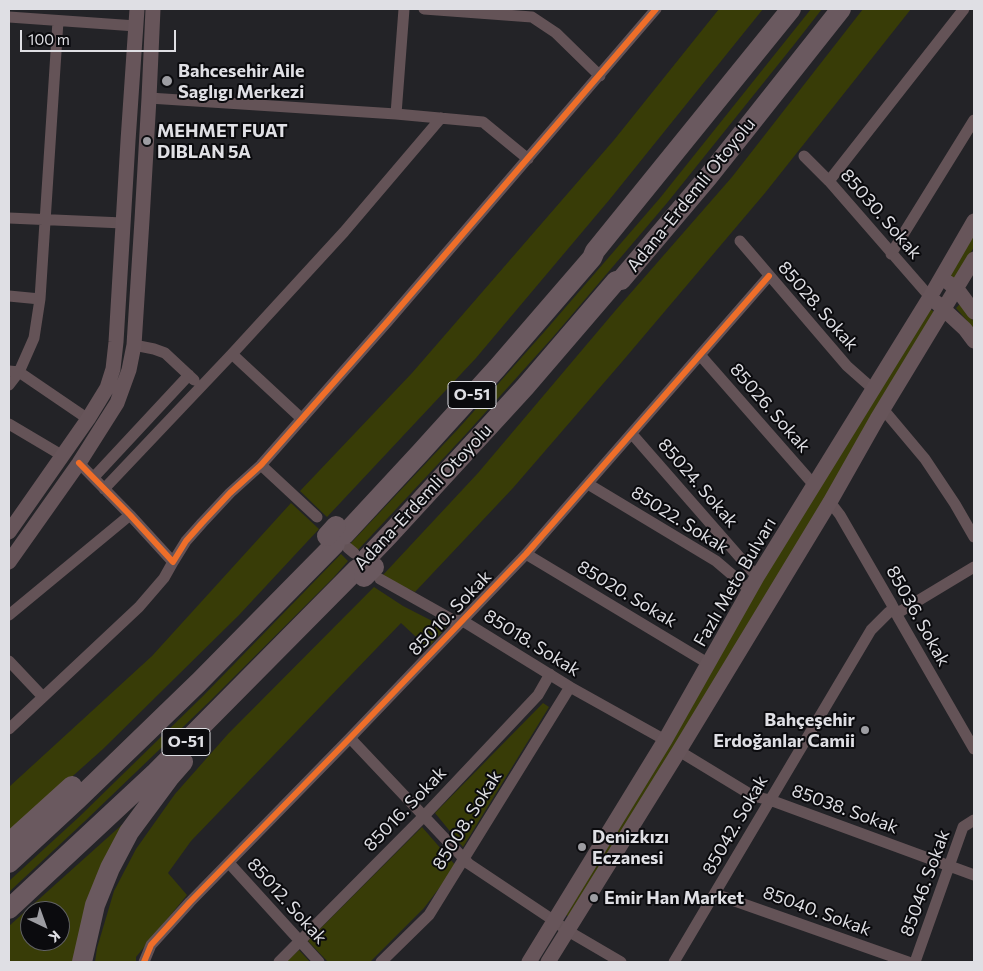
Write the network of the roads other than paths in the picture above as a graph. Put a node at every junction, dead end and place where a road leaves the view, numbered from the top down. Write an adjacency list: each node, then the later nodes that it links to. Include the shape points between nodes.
1 (137, 9): 11 (main road)
2 (153, 9): 13 (main road)
3 (404, 9): 14 (street)
4 (424, 9): 12 (street, via 532,17 556,33)
5 (656, 9): 12 (street)
6 (791, 9): 61 (highway, via 595,251 582,252 422,435)
7 (841, 9): 61 (highway, Adana-Erdemli Otoyolu / O-51, via 708,177 621,280 616,281 525,387 390,534)
8 (964, 9): 19 (street)
9 (9, 17): 10 (street)
10 (58, 21): 11 (street); 21 (street)
11 (136, 26): 23 (main road)
12 (600, 76): 18 (street)
13 (150, 98): 14 (street); 36 (main road)
14 (396, 114): 15 (street)
15 (441, 118): 18 (street, via 483,122); 37 (street, via 344,232)
16 (974, 120): 25 (street)
17 (804, 156): 19 (street, 85030. Sokak)
18 (528, 159): 46 (street)
19 (829, 182): 25 (street, 85030. Sokak)
20 (9, 218): 21 (street)
21 (45, 220): 23 (street); 32 (street)
22 (974, 221): 28 (main road, Fazlı Meto Bulvarı)
23 (123, 223): 45 (main road, via 113,369 107,388)
24 (740, 241): 27 (street, 85028. Sokak)
25 (891, 254): 31 (street, 85030. Sokak)
26 (974, 259): 29 (main road)
27 (769, 276): 38 (street, 85010. Sokak); 43 (street, 85028. Sokak, via 847,366)
28 (942, 277): 29 (main road); 31 (main road, Fazlı Meto Bulvarı)
29 (956, 289): 33 (main road); 34 (main road)
30 (9, 296): 32 (street)
31 (930, 297): 33 (main road); 43 (main road, Fazlı Meto Bulvarı)
32 (40, 299): 39 (street, via 34,338)
33 (944, 309): 35 (main road); 44 (main road)
34 (974, 312)
35 (974, 341)
36 (134, 345): 40 (street, via 165,353); 50 (main road, via 130,370 117,403)
37 (232, 354): 42 (street); 46 (street)
38 (700, 355): 48 (street, 85010. Sokak); 54 (street, 85026. Sokak)
39 (14, 371): 41 (street); 45 (street)
40 (189, 374): 42 (street); 52 (street)
41 (9, 385)
42 (201, 387): 55 (street)
43 (873, 389): 54 (main road, Fazlı Meto Bulvarı)
44 (883, 409): 56 (main road); 60 (street, via 925,459)
45 (88, 419): 49 (main road)
46 (302, 419): 51 (street)
47 (9, 424): 49 (street)
48 (632, 434): 53 (street, 85010. Sokak); 66 (street, 85024. Sokak)
49 (63, 456): 59 (main road)
50 (79, 463): 52 (street); 63 (main road)
51 (261, 466): 58 (street); 64 (street, via 202,523)
52 (94, 478): 55 (street)
53 (588, 484): 62 (street, 85010. Sokak); 66 (street, 85022. Sokak)
54 (814, 485): 66 (main road, Fazlı Meto Bulvarı)
55 (104, 489): 57 (street)
56 (830, 502): 67 (street, 85036. Sokak); 79 (main road)
57 (130, 515): 64 (street); 68 (street)
58 (317, 517)
59 (9, 532)
60 (974, 537)
61 (353, 554): 69 (street, 85018. Sokak, via 453,620); 83 (highway, via 152,713); 86 (highway, Adana-Erdemli Otoyolu / O-51, via 199,682); 90 (highway, Adana-Erdemli Otoyolu / O-51, via 156,772); 94 (highway, via 201,743 169,778 129,832 95,905)
62 (526, 554): 69 (street, 85010. Sokak); 71 (street, 85020. Sokak)
63 (9, 562)
64 (174, 562): 74 (street, via 139,607)
65 (974, 567): 67 (street, 85042. Sokak, via 901,611)
66 (753, 584): 71 (main road, Fazlı Meto Bulvarı)
67 (895, 611): 78 (street, 85036. Sokak); 80 (street, 85042. Sokak, via 889,612 871,630)
68 (9, 615)
69 (463, 621): 72 (street, 85018. Sokak); 76 (street, 85010. Sokak)
70 (9, 661): 74 (street)
71 (709, 664): 77 (main road, Fazlı Meto Bulvarı)
72 (550, 674): 73 (street, 85018. Sokak); 81 (street, 85016. Sokak, via 538,695)
73 (570, 687): 77 (street, 85018. Sokak); 84 (street, 85008. Sokak)
74 (42, 697): 75 (street)
75 (9, 729)
76 (350, 738): 81 (street); 85 (street, 85010. Sokak)
77 (665, 740): 91 (main road, Fazlı Meto Bulvarı)
78 (974, 749)
79 (679, 751): 80 (street, 85038. Sokak, via 753,796); 92 (main road)
80 (770, 800): 87 (street, 85038. Sokak); 89 (street, 85042. Sokak)
81 (424, 816): 84 (street); 93 (street, 85016. Sokak)
82 (974, 820): 87 (street, 85046. Sokak, via 963,827)
83 (9, 843)
84 (464, 859): 91 (street); 98 (street, 85008. Sokak, via 429,915)
85 (229, 863): 93 (street, 85012. Sokak); 95 (street, 85010. Sokak, via 151,945)
86 (9, 864)
87 (949, 866): 88 (street, 85038. Sokak); 104 (street, 85046. Sokak)
88 (974, 876)
89 (715, 894): 102 (street, 85042. Sokak); 103 (street, 85040. Sokak)
90 (9, 909)
91 (555, 921): 92 (street); 99 (main road, Fazlı Meto Bulvarı)
92 (568, 931): 100 (main road); 101 (street)
93 (300, 941): 96 (street, 85016. Sokak); 97 (street, 85012. Sokak)
94 (82, 962)
95 (144, 962)
96 (280, 962)
97 (319, 962)
98 (381, 962)
99 (530, 962)
100 (548, 962)
101 (621, 962)
102 (674, 962)
103 (908, 962)
104 (915, 962)

